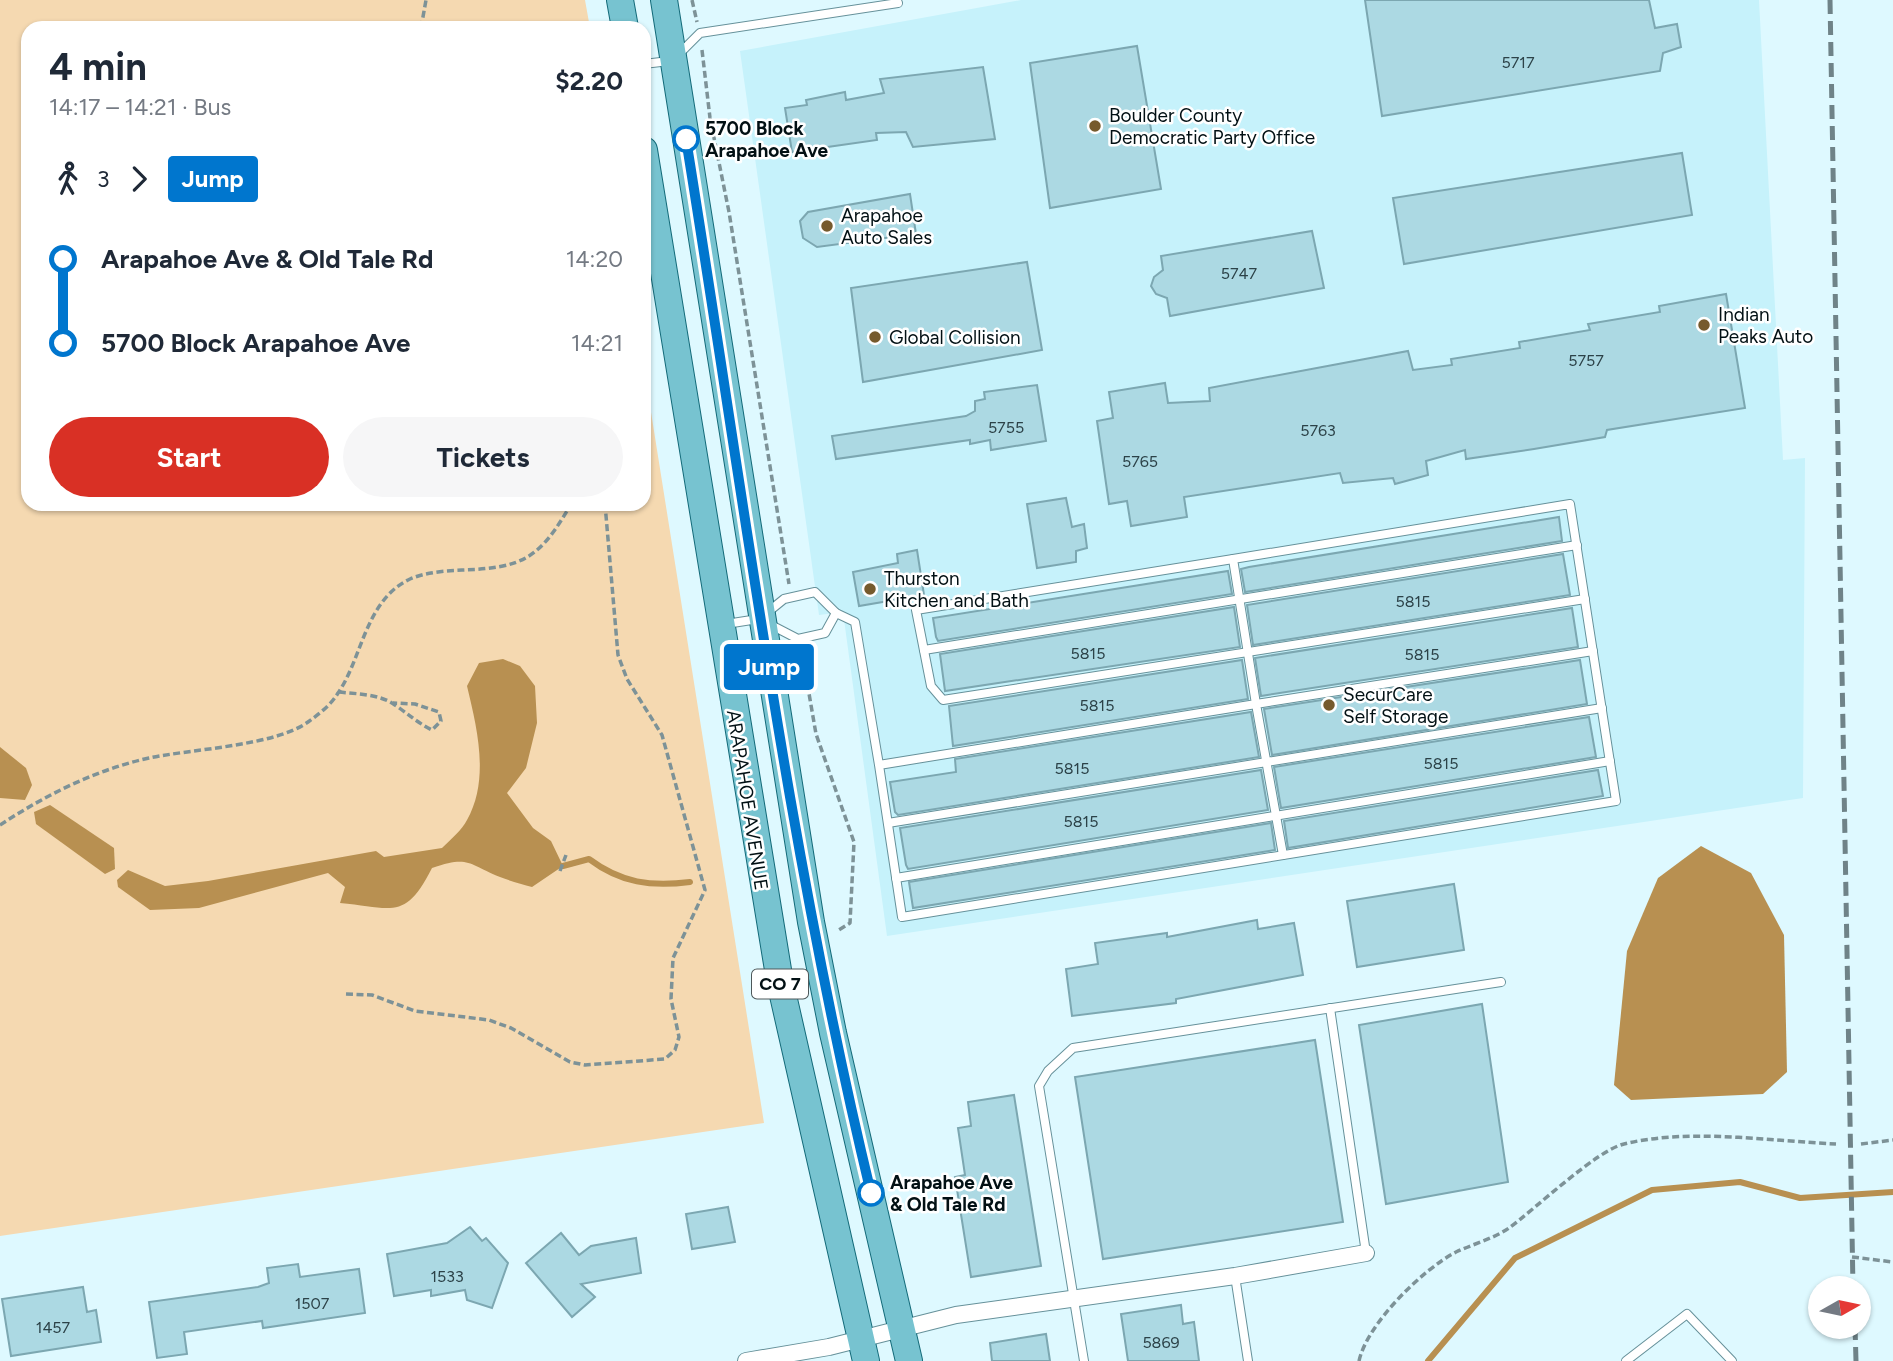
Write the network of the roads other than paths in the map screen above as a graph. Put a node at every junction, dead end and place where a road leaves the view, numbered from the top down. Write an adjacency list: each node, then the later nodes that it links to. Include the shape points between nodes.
1 (620, 0): 4 (main road)
2 (664, 0): 5 (main road, CO 7)
3 (898, 3): 5 (lane, via 700,33)
4 (624, 21)
5 (674, 60): 6 (lane); 13 (main road, CO 7)
6 (651, 63)
7 (651, 194): 14 (main road, ARAPAHOE AVENUE / CO 7)
8 (1577, 545): 9 (lane, via 1570,503); 10 (lane); 11 (lane)
9 (1233, 559): 10 (lane); 15 (lane, via 916,610)
10 (1240, 599): 15 (lane); 17 (lane)
11 (1585, 599): 16 (lane); 17 (lane)
12 (836, 613): 13 (lane, via 815,592 784,599); 13 (lane, via 825,633 798,639); 22 (lane, via 855,622)
13 (761, 619): 14 (lane); 32 (main road, CO 7, via 821,973)
14 (719, 625): 33 (main road, ARAPAHOE AVENUE / CO 7, via 780,982)
15 (924, 650): 17 (lane, via 931,686 943,700)
16 (1593, 651): 18 (lane); 19 (lane)
17 (1248, 652): 18 (lane)
18 (1256, 704): 21 (lane); 22 (lane)
19 (1602, 708): 20 (lane); 21 (lane)
20 (1610, 761): 23 (lane); 25 (lane, via 1616,801)
21 (1266, 762): 23 (lane); 24 (lane)
22 (879, 765): 24 (lane)
23 (1276, 815): 25 (lane); 26 (lane)
24 (888, 823): 26 (lane)
25 (1283, 855): 26 (lane, via 902,917)
26 (896, 878)
27 (1501, 982): 28 (lane)
28 (1331, 1008): 29 (lane); 31 (lane, via 1073,1048 1048,1071 1039,1086)
29 (1366, 1253): 30 (street)
30 (1236, 1276): 31 (street); 37 (lane)
31 (1074, 1298): 32 (street, via 956,1315); 36 (lane)
32 (903, 1328): 33 (street); 35 (main road, CO 7)
33 (863, 1349): 34 (street, via 829,1347)
34 (746, 1361)
35 (909, 1361)
36 (1084, 1361)
37 (1248, 1361)
38 (1626, 1361): 39 (lane, via 1687,1314)
39 (1732, 1361)

